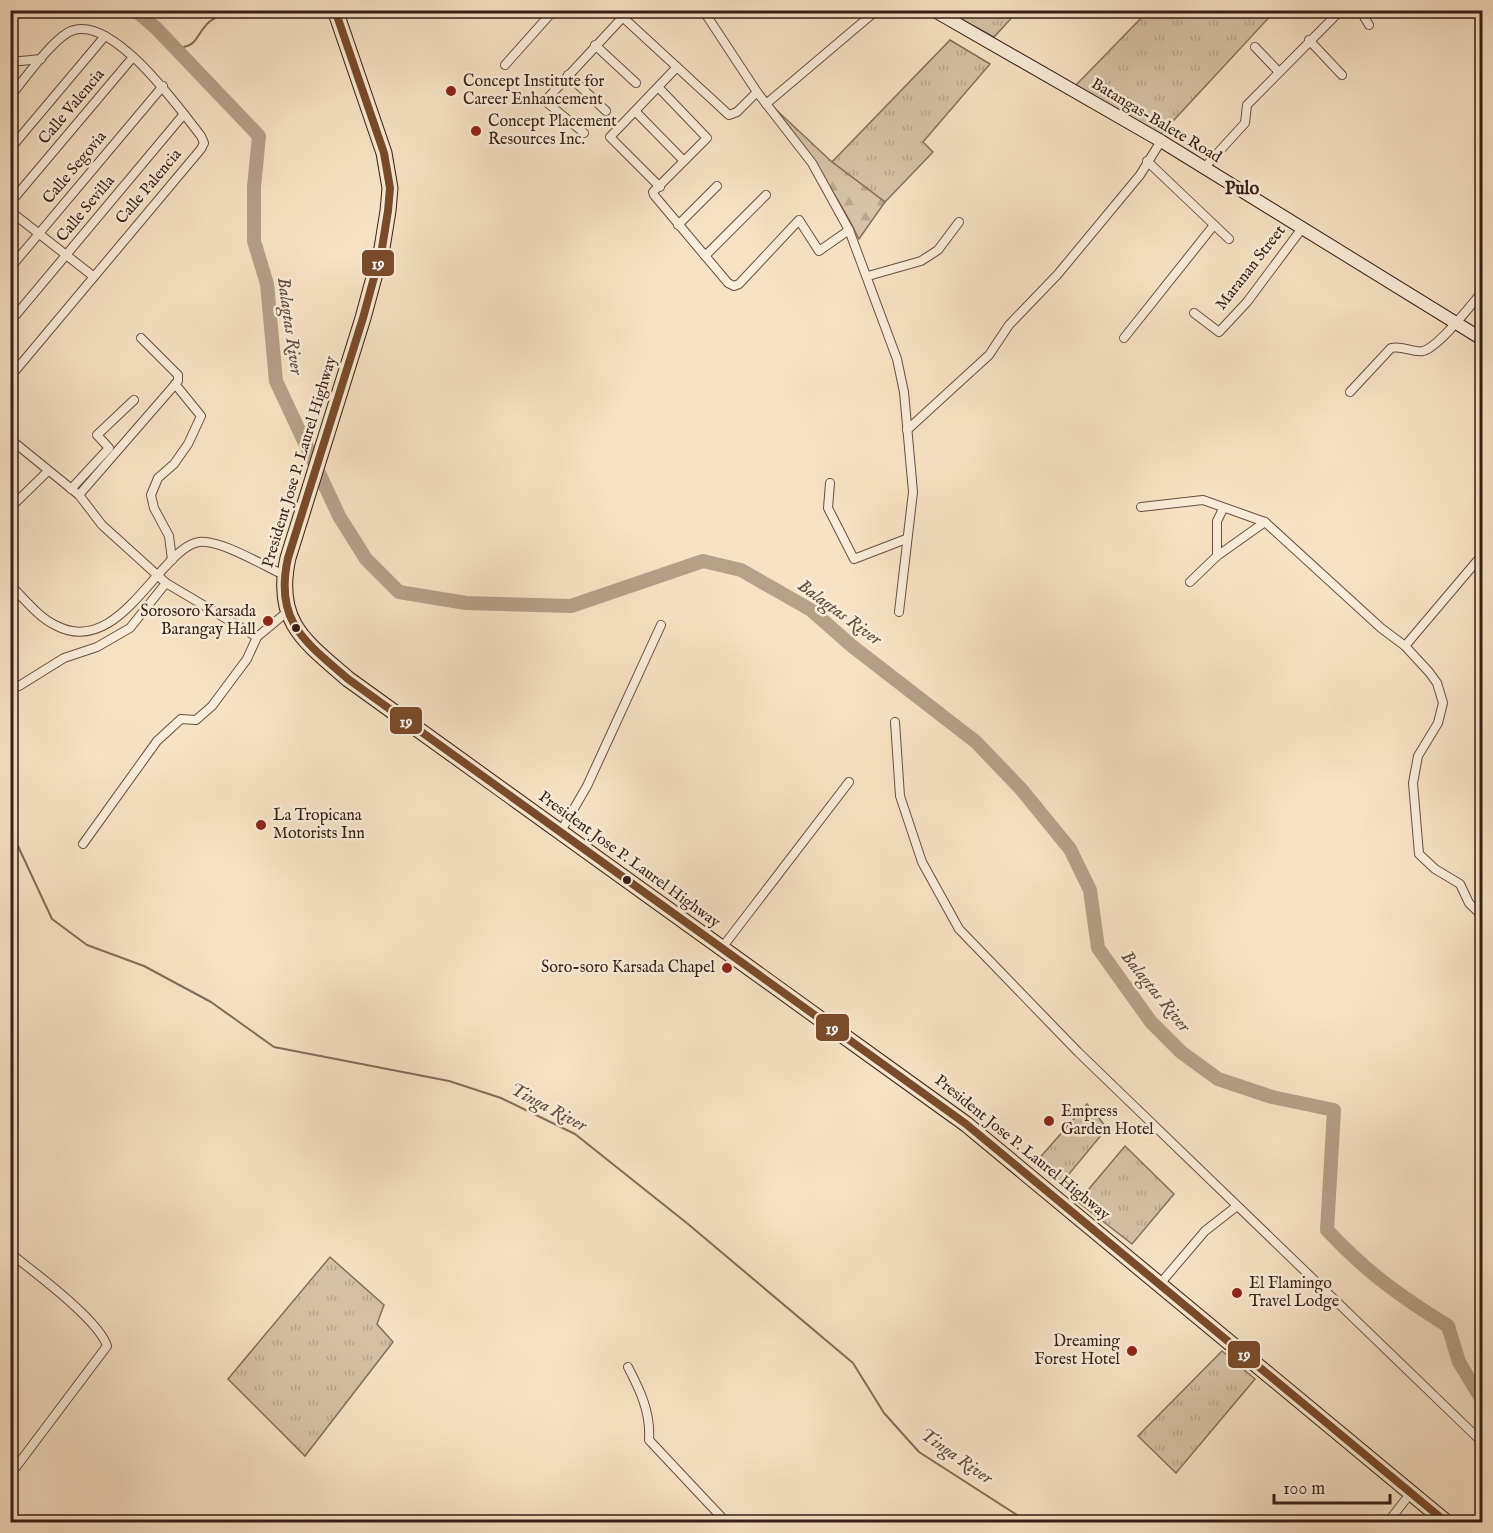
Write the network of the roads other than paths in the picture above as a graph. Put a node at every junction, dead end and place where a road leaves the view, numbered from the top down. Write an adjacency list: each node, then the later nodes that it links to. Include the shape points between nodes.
1 (335, 10): 81 (highway, President Jose P. Laurel Highway, via 384,153 390,188 382,248)
2 (554, 10): 18 (street)
3 (615, 10): 9 (street)
4 (703, 10): 26 (street)
5 (877, 10): 28 (street)
6 (933, 10): 33 (main road, Batangas-Balete Road)
7 (1341, 10): 12 (street)
8 (1360, 10): 10 (street)
9 (622, 18): 13 (street); 19 (street)
10 (1369, 25)
11 (105, 36): 15 (street, Calle Palencia); 16 (street, Calle Palencia, via 72,30); 34 (street)
12 (1309, 40): 20 (street); 22 (street)
13 (595, 45): 21 (street); 23 (street)
14 (1255, 47): 20 (street)
15 (133, 57): 24 (street, Calle Palencia); 41 (street, Calle Valencia)
16 (41, 59): 17 (street); 27 (street, Calle Palencia)
17 (10, 63)
18 (505, 65)
19 (677, 67): 25 (street); 26 (street, via 729,115)
20 (1279, 72): 37 (street, via 1247,105 1245,123)
21 (568, 75): 29 (street); 32 (street, via 545,100)
22 (1342, 75)
23 (636, 83)
24 (163, 86): 31 (street, Calle Palencia); 48 (street, Calle Segovia)
25 (659, 88): 30 (street); 35 (street, via 707,138)
26 (757, 92): 28 (street)
27 (10, 97)
28 (766, 104): 47 (street, via 812,163)
29 (606, 111)
30 (636, 112): 35 (street); 39 (street, via 610,137)
31 (184, 114): 50 (street, Calle Sevilla); 53 (street, Calle Palencia, via 201,136 201,149)
32 (584, 133)
33 (1161, 141): 36 (street); 37 (main road, Batangas-Balete Road)
34 (10, 149)
35 (684, 161): 39 (street)
36 (1147, 161): 45 (street); 66 (street, via 1140,175 1010,325 989,355)
37 (1204, 168): 46 (main road, Batangas-Balete Road)
38 (717, 186): 44 (street)
39 (660, 187): 44 (street, via 654,195)
40 (766, 195): 51 (street)
41 (10, 203)
42 (10, 211): 48 (street)
43 (958, 222): 54 (street, via 938,250 921,261)
44 (678, 225): 51 (street)
45 (1214, 225): 49 (street); 60 (street)
46 (1303, 226): 56 (street, Maranan Street, via 1247,302 1219,332); 58 (main road, Batangas-Balete Road)
47 (849, 230): 51 (street, via 819,251 799,220 734,286); 54 (street)
48 (40, 232): 50 (street); 52 (street, Calle Segovia)
49 (1230, 239)
50 (67, 255): 53 (street); 57 (street, Calle Sevilla)
51 (705, 256)
52 (10, 268)
53 (93, 276): 62 (street, Calle Palencia)
54 (868, 276): 66 (street, via 897,359)
55 (1482, 292): 58 (street)
56 (1194, 313)
57 (10, 322)
58 (1455, 324): 61 (main road, Batangas-Balete Road); 64 (street, via 1422,351 1396,346 1384,352)
59 (141, 338): 63 (street, via 178,375)
60 (1124, 338)
61 (1482, 339)
62 (10, 377)
63 (175, 384): 71 (street); 79 (street, via 201,416 188,444 158,478 151,495 169,536)
64 (1350, 392)
65 (134, 400): 70 (street, via 97,435 110,448)
66 (907, 430): 76 (street, via 913,492)
67 (10, 439): 68 (street)
68 (48, 471): 70 (street); 73 (street)
69 (830, 483): 76 (street, via 828,508 854,559)
70 (71, 489): 71 (street)
71 (79, 495): 80 (street, via 102,525)
72 (1141, 507): 74 (street, via 1203,500)
73 (10, 508)
74 (1223, 508): 75 (street); 78 (street, via 1217,521)
75 (1265, 522): 78 (street); 89 (street)
76 (906, 539): 86 (street)
77 (1482, 555): 89 (street)
78 (1217, 556): 82 (street)
79 (172, 560): 80 (street); 81 (street, via 189,546 200,542 215,544)
80 (157, 575): 83 (street); 84 (street, via 115,620 92,631 79,632 54,625)
81 (284, 575): 85 (highway, President Jose P. Laurel Highway)
82 (1190, 582)
83 (166, 583): 88 (street); 90 (street, via 130,627 97,647 64,658 19,686)
84 (10, 585)
85 (287, 612): 88 (street); 93 (highway, President Jose P. Laurel Highway, via 293,625 348,679)
86 (899, 612)
87 (661, 625): 93 (street, via 587,786)
88 (256, 638): 94 (street, via 247,659 212,706 196,720 181,719 157,741)
89 (1405, 646): 95 (street, via 1437,683 1443,703 1438,723 1418,756 1413,783 1419,854 1460,884 1469,903)
90 (10, 683)
91 (895, 722): 97 (street, via 900,796 922,862 959,929 1078,1052)
92 (849, 782): 96 (street)
93 (561, 831): 96 (highway, President Jose P. Laurel Highway)
94 (83, 844)
95 (1482, 916)
96 (721, 949): 99 (highway, President Jose P. Laurel Highway, via 957,1118)
97 (1237, 1206): 99 (street, via 1205,1231); 101 (street)
98 (10, 1253): 102 (street, via 86,1318 107,1346)
99 (1159, 1285): 103 (highway, President Jose P. Laurel Highway)
100 (628, 1367): 104 (street, via 642,1396 650,1427 649,1440)
101 (1482, 1442)
102 (10, 1475)
103 (1410, 1494): 105 (street); 106 (highway, President Jose P. Laurel Highway)
104 (726, 1522)
105 (1388, 1522)
106 (1446, 1522)

